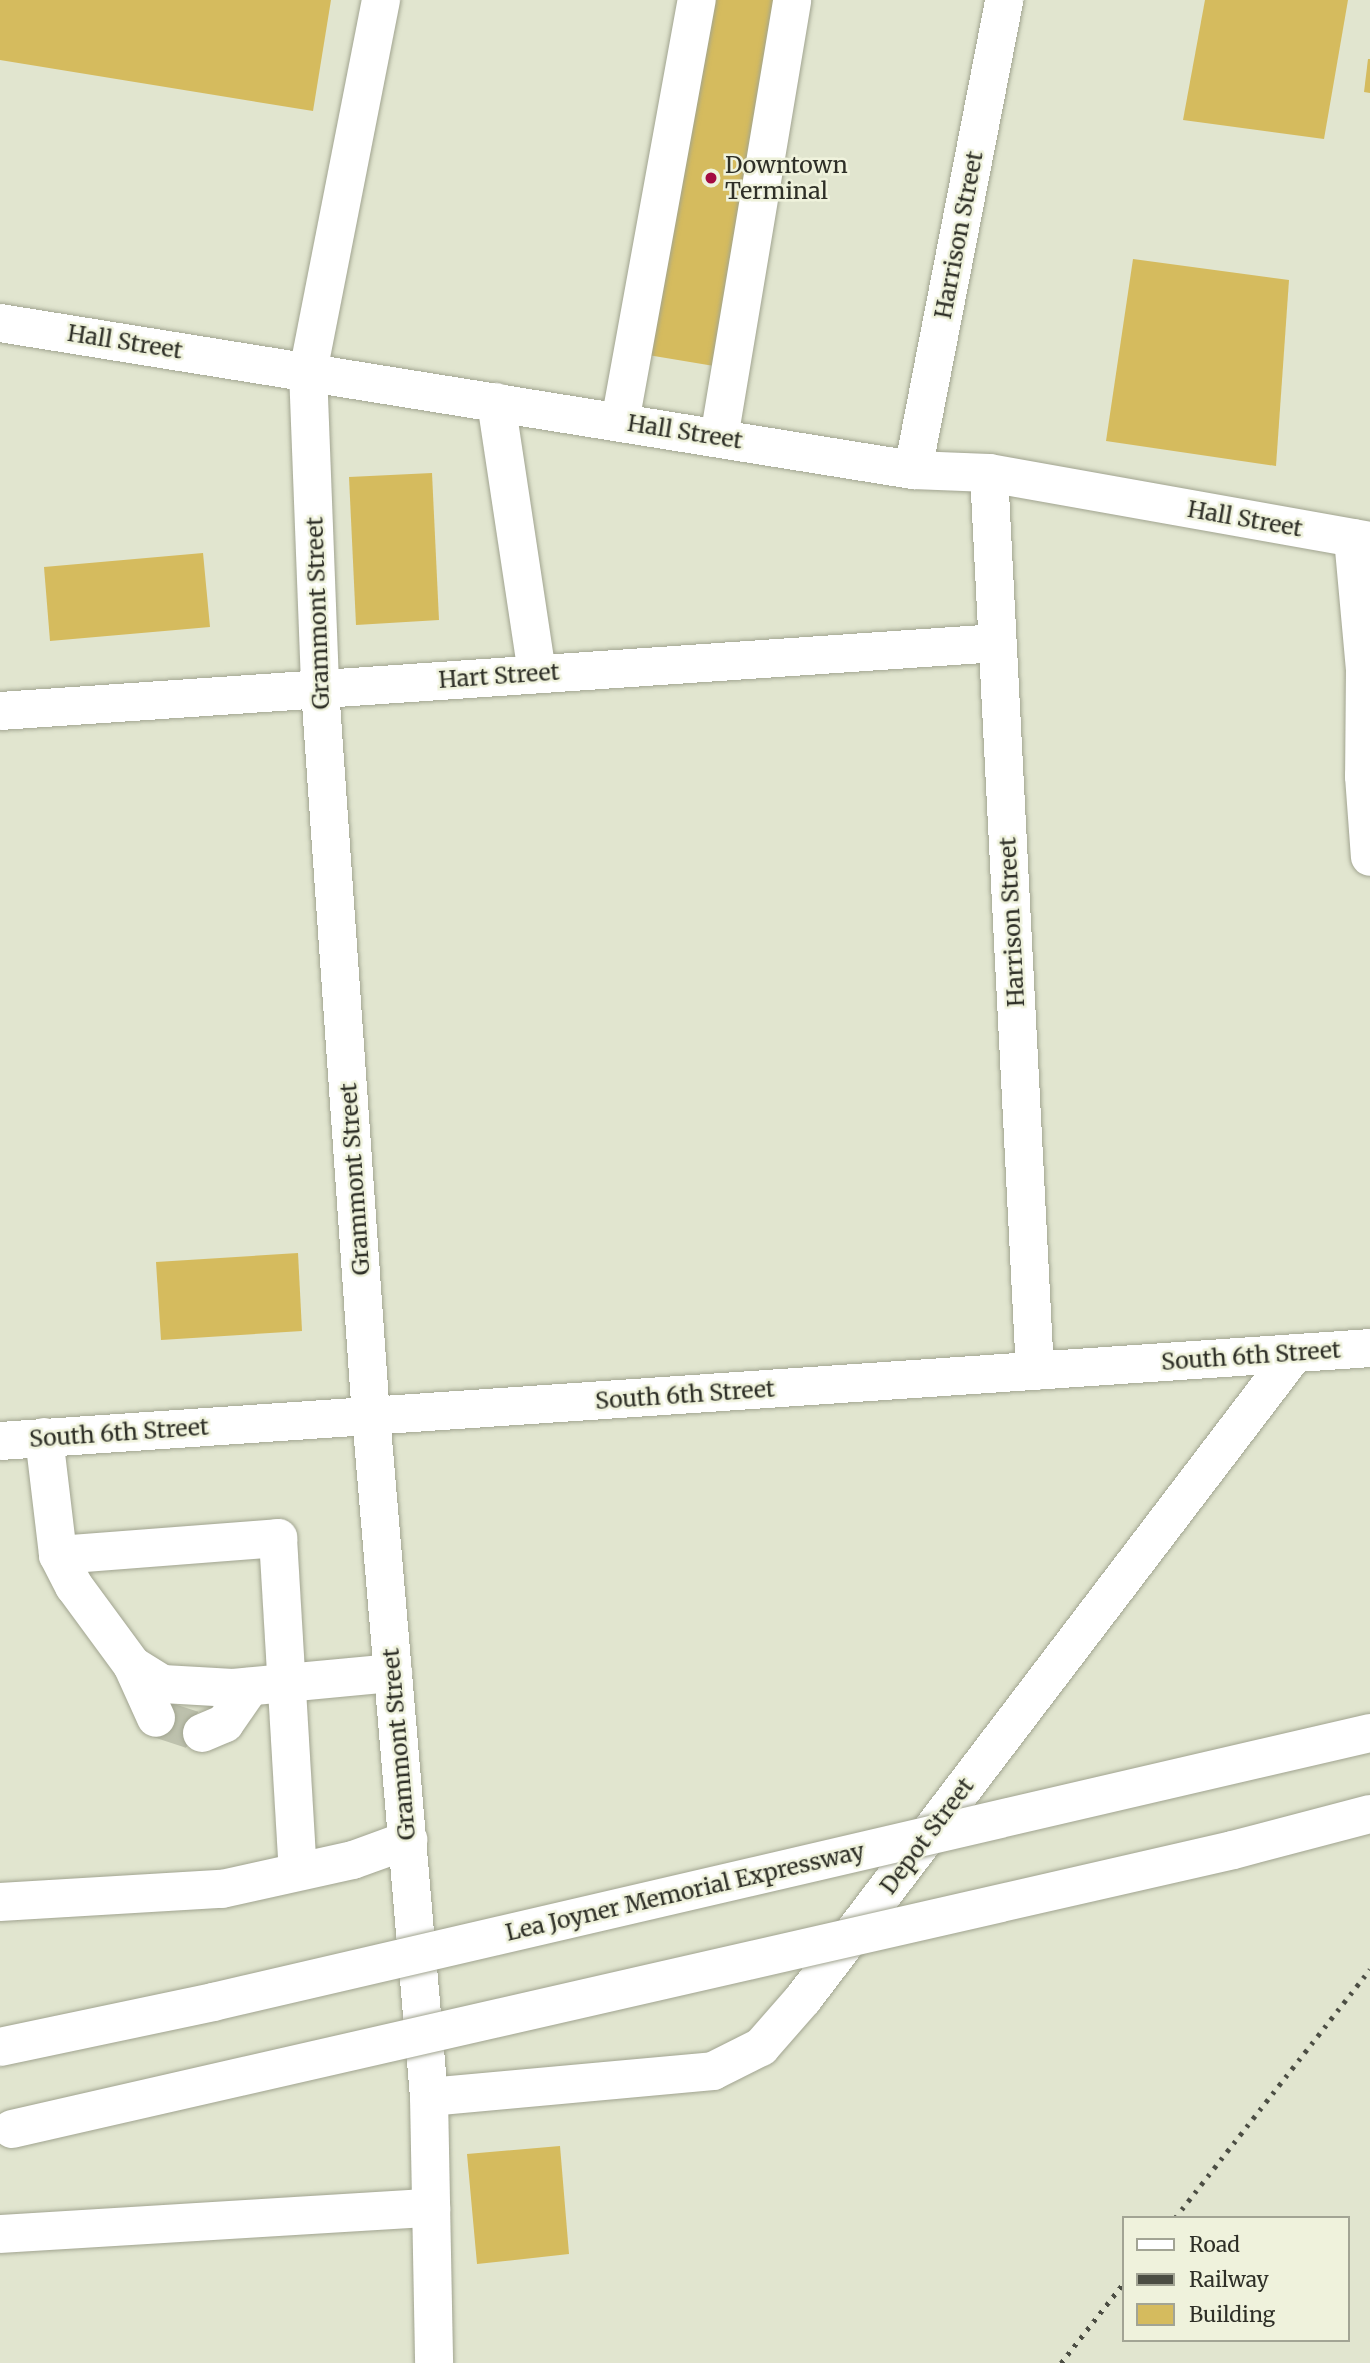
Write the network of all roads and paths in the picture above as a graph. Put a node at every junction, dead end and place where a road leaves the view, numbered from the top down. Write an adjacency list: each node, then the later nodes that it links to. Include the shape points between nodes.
1 (381, 0): 6 (street, Grammont Street)
2 (697, 0): 8 (street)
3 (792, 0): 9 (street)
4 (1004, 0): 10 (street, Harrison Street)
5 (0, 323): 6 (street, Hall Street)
6 (308, 371): 7 (street, Hall Street); 16 (street, Grammont Street)
7 (496, 402): 8 (street, Hall Street); 15 (street)
8 (620, 422): 9 (street, Hall Street)
9 (719, 438): 10 (street, Hall Street)
10 (913, 470): 11 (street, Hall Street)
11 (989, 473): 12 (street, Hall Street); 13 (street, Harrison Street)
12 (1362, 539): 14 (street)
13 (998, 643): 15 (street, Hart Street); 22 (street, Harrison Street)
14 (1368, 669): 18 (street)
15 (537, 674): 16 (street, Hart Street)
16 (320, 689): 17 (street, Hart Street); 23 (street, Grammont Street)
17 (0, 711)
18 (1367, 776): 19 (street)
19 (1370, 857)
20 (1370, 1348): 21 (street, South 6th Street)
21 (1294, 1354): 22 (street, South 6th Street); 39 (street, Depot Street, via 811,1988 761,2047 713,2071)
22 (1035, 1371): 23 (street, South 6th Street)
23 (371, 1416): 24 (street, South 6th Street); 28 (street, Grammont Street)
24 (44, 1437): 25 (street, South 6th Street); 26 (street)
25 (0, 1441)
26 (58, 1555): 27 (street, via 74,1586); 29 (street, via 278,1538)
27 (132, 1665): 30 (street, via 163,1684); 31 (street)
28 (393, 1673): 29 (street); 35 (street, Grammont Street)
29 (287, 1683): 30 (street); 36 (street)
30 (250, 1687): 32 (street, via 225,1723)
31 (156, 1718)
32 (202, 1733)
33 (1370, 1733): 38 (street, Lea Joyner Memorial Expressway, bridge)
34 (1370, 1814): 40 (street, bridge, via 1233,1850)
35 (408, 1840): 36 (street, via 353,1860); 39 (street, Grammont Street)
36 (298, 1870): 37 (street, via 269,1881 222,1889)
37 (0, 1902)
38 (0, 2048)
39 (429, 2097): 41 (street, Grammont Street)
40 (12, 2129)
41 (431, 2208): 42 (street); 43 (street, Grammont Street)
42 (0, 2234)
43 (434, 2363)

